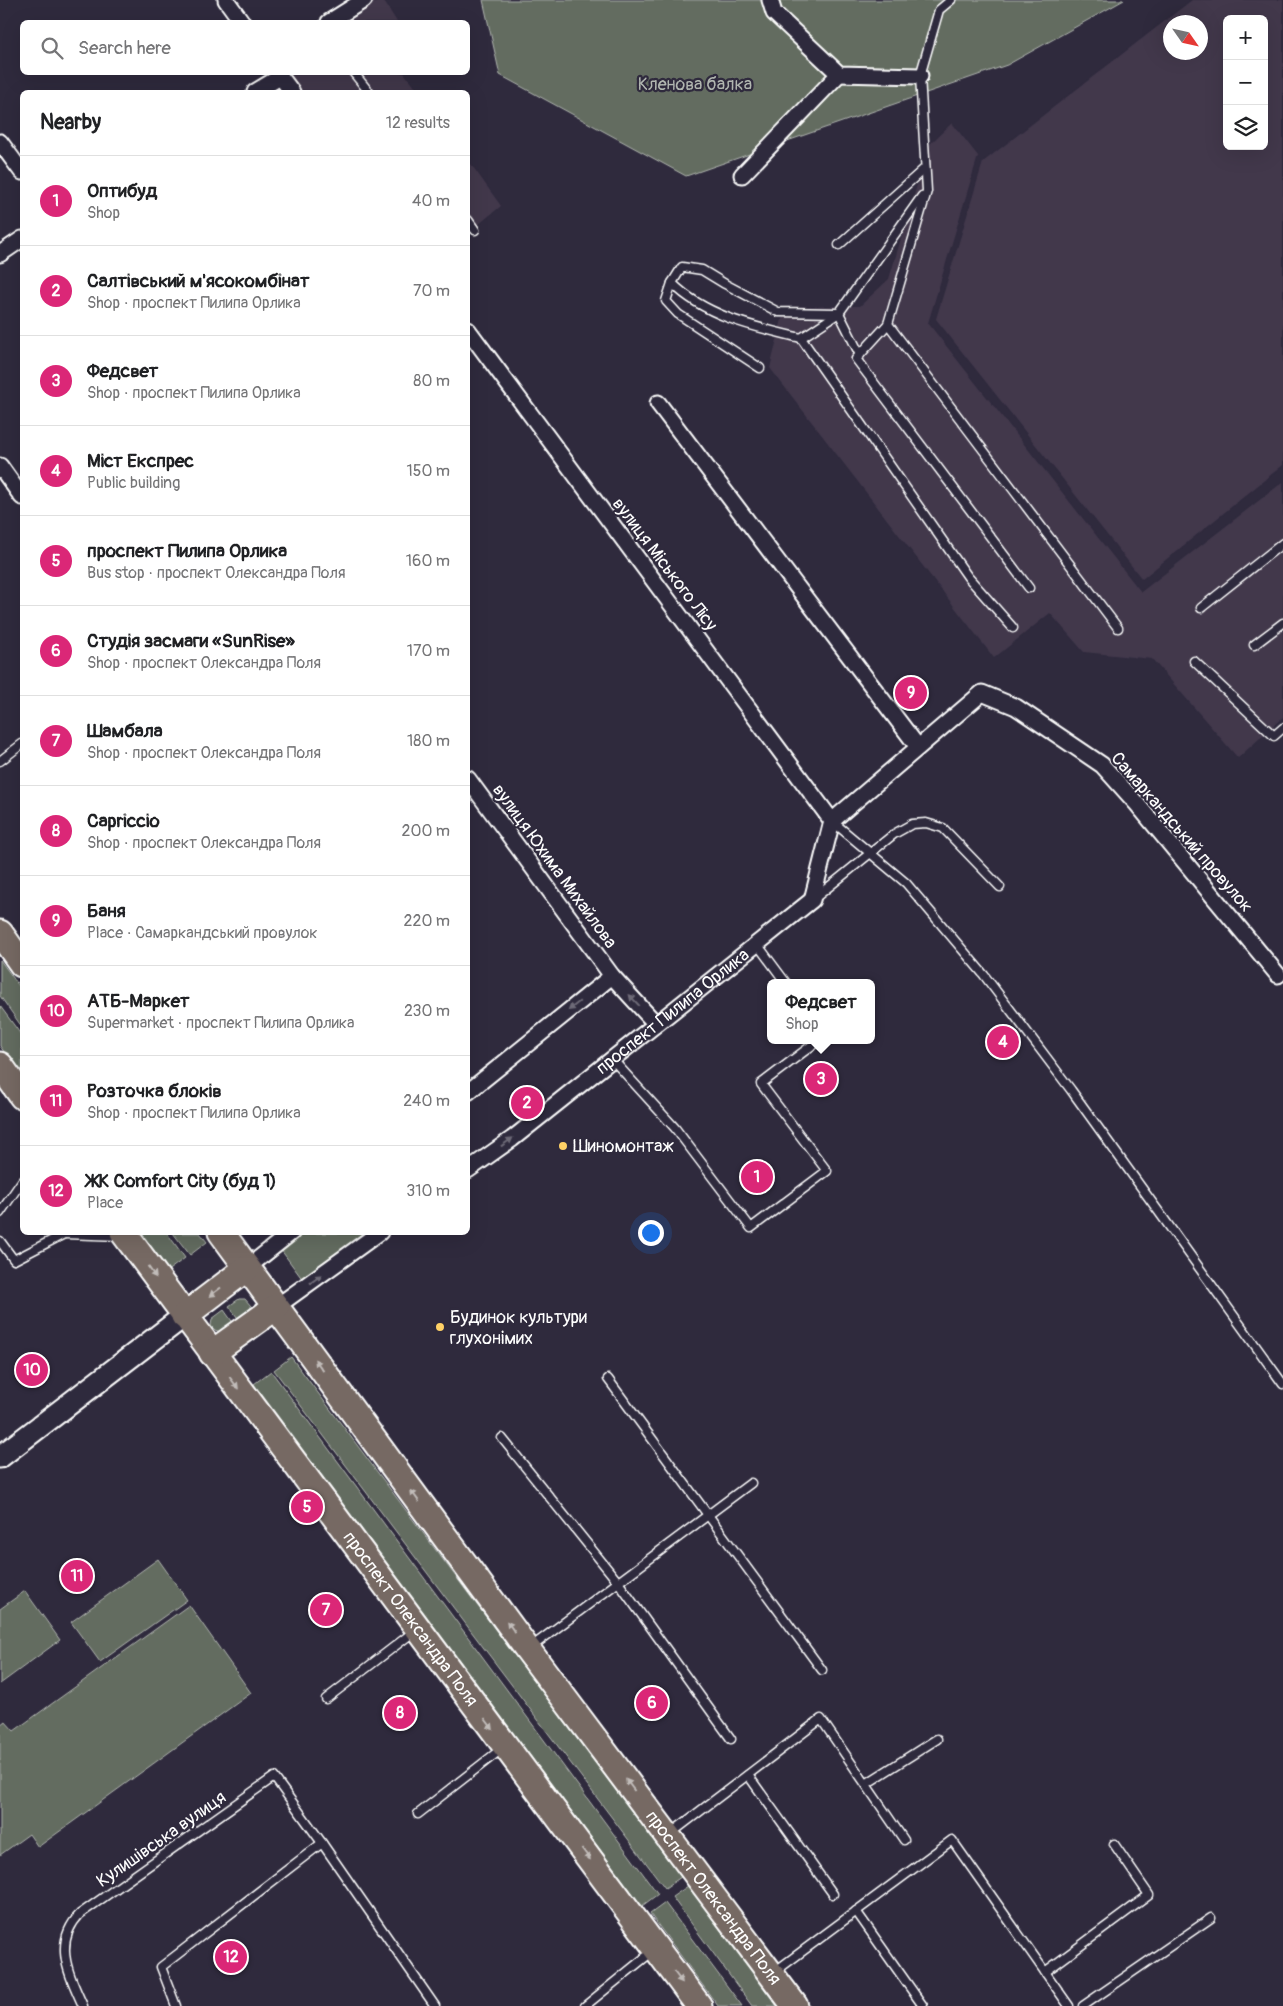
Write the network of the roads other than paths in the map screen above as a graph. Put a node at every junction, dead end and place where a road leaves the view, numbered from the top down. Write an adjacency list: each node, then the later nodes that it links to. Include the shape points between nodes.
1 (226, 0): 5 (street)
2 (364, 0): 6 (street)
3 (770, 0): 7 (street, via 774,13)
4 (951, 0): 10 (lane, via 939,10)
5 (241, 20)
6 (332, 20)
7 (839, 74): 10 (street); 17 (street)
8 (278, 75): 11 (street); 12 (street)
9 (355, 75): 13 (lane)
10 (920, 76): 15 (lane)
11 (258, 90)
12 (290, 90)
13 (367, 90)
14 (0, 142): 16 (street)
15 (925, 168): 18 (lane); 22 (lane)
16 (20, 169)
17 (742, 175)
18 (926, 191): 25 (lane); 26 (lane)
19 (470, 223): 20 (lane)
20 (475, 230)
21 (20, 240): 23 (street)
22 (839, 245)
23 (0, 254)
24 (672, 283): 25 (lane, via 682,267 702,270 778,312); 28 (lane, via 682,293 741,324); 30 (lane, via 666,301 678,314)
25 (839, 313): 28 (lane); 29 (lane)
26 (888, 324): 29 (lane); 39 (lane)
27 (470, 333): 47 (street, вулиця Міського Лісу)
28 (801, 338): 38 (lane, via 968,576)
29 (860, 355): 35 (lane, via 856,359)
30 (760, 368)
31 (658, 403): 44 (street)
32 (0, 466): 33 (street)
33 (20, 494)
34 (1283, 543): 36 (lane)
35 (1029, 588)
36 (1201, 608)
37 (1283, 623): 40 (lane)
38 (1013, 628)
39 (1118, 628)
40 (1254, 646)
41 (1194, 661): 42 (lane, via 1274,736)
42 (1283, 728)
43 (20, 746): 45 (lane)
44 (918, 747): 47 (street, Самаркандський провулок); 54 (street, Самаркандський провулок, via 982,693 1016,707 1102,764)
45 (0, 761)
46 (470, 782): 55 (street, вулиця Юхима Михайлова)
47 (832, 821): 48 (lane); 50 (street)
48 (870, 853): 49 (lane, via 912,824 926,823 943,828); 50 (lane); 77 (lane, via 906,883 984,975)
49 (1000, 886)
50 (812, 900): 52 (street, проспект Пилипа Орлика)
51 (0, 933): 53 (main road)
52 (757, 944): 56 (lane); 57 (street, проспект Пилипа Орлика)
53 (20, 961)
54 (1278, 975)
55 (612, 976): 57 (street, вулиця Юхима Михайлова, one-way to 55); 61 (street, one-way to 61)
56 (783, 979)
57 (656, 1024): 59 (street, проспект Пилипа Орлика)
58 (814, 1044): 59 (lane, via 761,1084 827,1171 751,1228 675,1128)
59 (612, 1059): 63 (street, проспект Пилипа Орлика, one-way to 59)
60 (0, 1065): 62 (main road)
61 (470, 1090)
62 (20, 1093)
63 (470, 1169)
64 (20, 1184): 65 (lane)
65 (0, 1213)
66 (61, 1235): 71 (lane, via 14,1260)
67 (125, 1235): 74 (main road, проспект Олександра Поля, one-way to 74)
68 (223, 1235): 72 (main road, проспект Олександра Поля)
69 (288, 1235): 72 (street)
70 (376, 1235): 73 (street, one-way to 70)
71 (0, 1241)
72 (247, 1268): 73 (main road, проспект Олександра Поля); 74 (main road, one-way to 74)
73 (276, 1307): 75 (main road); 84 (main road, проспект Олександра Поля, one-way to 73)
74 (184, 1316): 75 (main road, проспект Олександра Поля); 79 (main road)
75 (212, 1354): 83 (main road, проспект Олександра Поля, one-way to 83)
76 (608, 1379): 81 (lane)
77 (1283, 1384)
78 (502, 1438): 82 (lane)
79 (0, 1457)
80 (751, 1483): 81 (lane)
81 (708, 1515): 82 (lane); 85 (lane)
82 (618, 1582): 84 (lane); 87 (lane)
83 (418, 1629): 86 (lane); 89 (main road, проспект Олександра Поля, one-way to 89)
84 (528, 1650): 93 (main road, проспект Олександра Поля, one-way to 84)
85 (822, 1670)
86 (326, 1699)
87 (731, 1739)
88 (937, 1739): 91 (lane)
89 (505, 1746): 92 (lane); 100 (main road, проспект Олександра Поля, one-way to 100)
90 (748, 1775): 91 (lane, via 821,1719); 93 (lane); 97 (lane)
91 (866, 1784): 94 (lane)
92 (418, 1814)
93 (668, 1835): 102 (main road, проспект Олександра Поля)
94 (904, 1840)
95 (322, 1843): 103 (lane, Кулишівська вулиця, via 274,1777 70,1924 65,1938 65,1956); 104 (lane, via 161,1966); 105 (lane)
96 (1114, 1844): 101 (lane, via 1150,1895)
97 (833, 1894)
98 (856, 1911): 101 (lane, via 952,1840); 102 (lane); 109 (lane)
99 (1211, 1918): 111 (lane)
100 (656, 1948): 106 (lane); 107 (main road, проспект Олександра Поля, one-way to 107)
101 (1045, 1972): 110 (lane)
102 (771, 1974): 108 (main road, проспект Олександра Поля)
103 (83, 2006)
104 (176, 2006)
105 (435, 2006)
106 (585, 2006)
107 (700, 2006)
108 (795, 2006)
109 (923, 2006)
110 (1069, 2006)
111 (1083, 2006)

